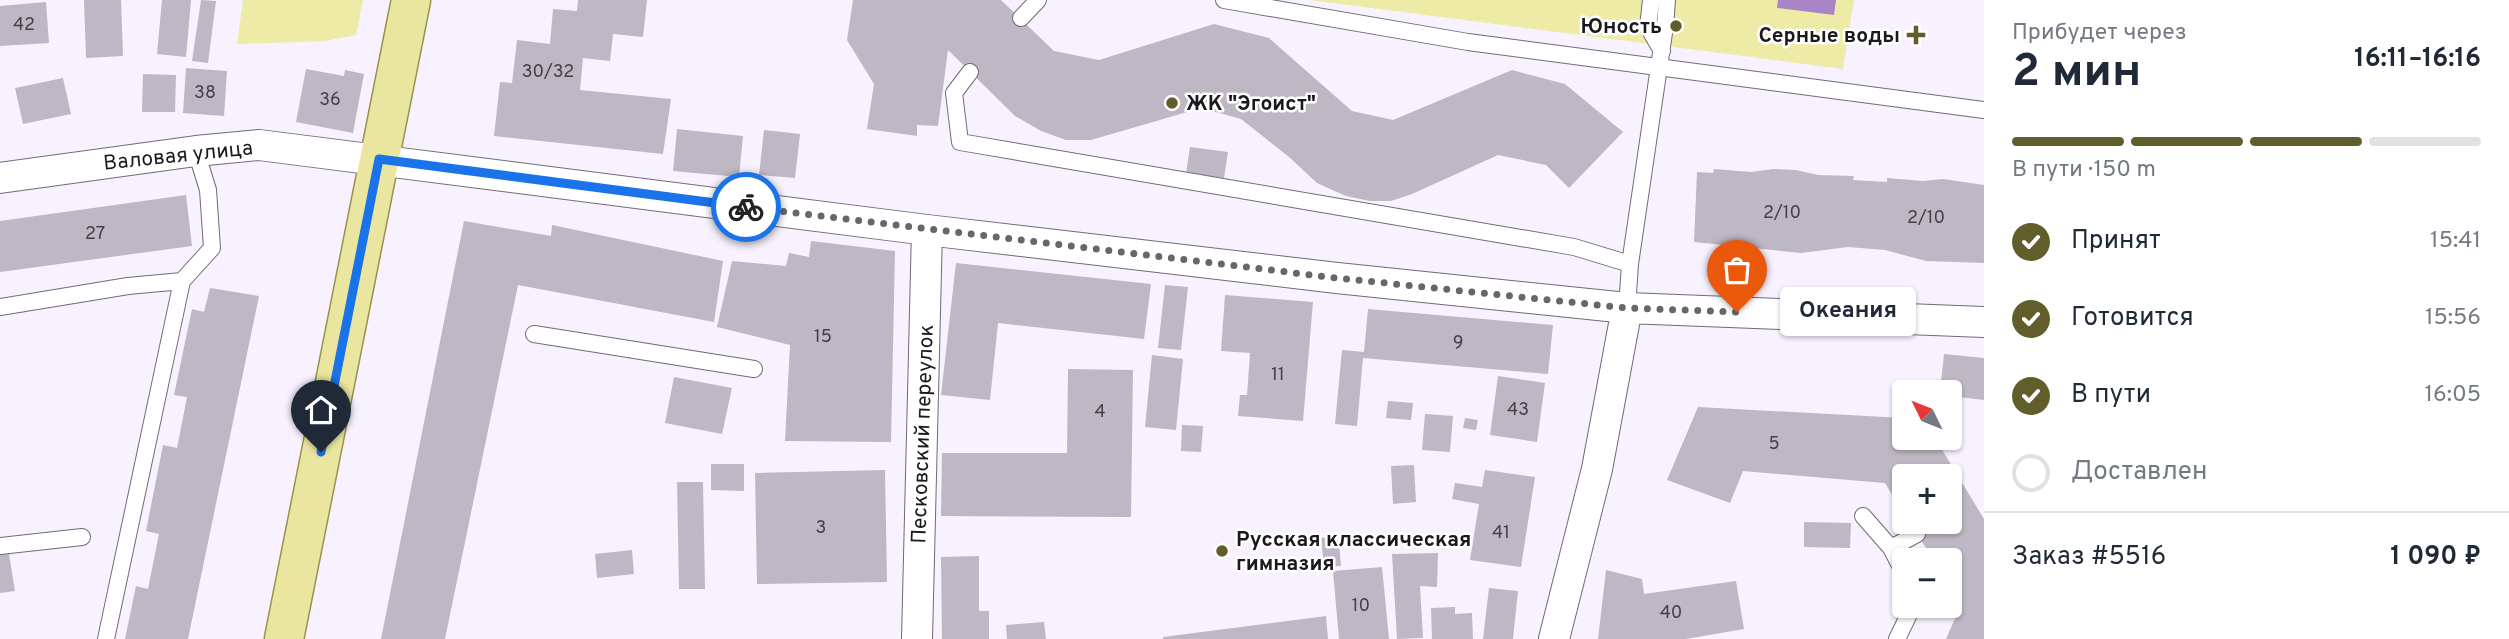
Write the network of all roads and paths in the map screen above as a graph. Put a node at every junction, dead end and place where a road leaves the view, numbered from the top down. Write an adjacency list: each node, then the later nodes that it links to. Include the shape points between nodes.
1 (411, 0): 13 (main road)
2 (1038, 0): 7 (lane)
3 (1224, 0): 6 (lane)
4 (1651, 0): 8 (lane, via 1648,27)
5 (1667, 0): 8 (lane)
6 (1267, 4): 9 (lane, via 1468,42)
7 (1021, 18)
8 (1662, 51): 9 (lane)
9 (1659, 68): 11 (lane); 16 (lane)
10 (970, 72): 16 (lane, via 954,93 960,142 1574,247)
11 (1984, 110)
12 (195, 151): 13 (street, Валовая улица, via 259,145); 14 (street, Валовая улица); 17 (lane, via 208,190 212,248)
13 (379, 159): 15 (street, Валовая улица); 30 (main road)
14 (0, 178)
15 (927, 230): 19 (street, Валовая улица); 31 (street, Песковский переулок)
16 (1630, 264): 19 (lane)
17 (182, 281): 18 (lane); 29 (lane)
18 (0, 307)
19 (1627, 308): 20 (street, Валовая улица); 32 (street, via 1597,469)
20 (1984, 323)
21 (534, 334): 22 (lane)
22 (754, 369)
23 (1863, 516): 27 (lane)
24 (1917, 534): 27 (lane)
25 (82, 537): 26 (lane)
26 (0, 546)
27 (1891, 548)
28 (1907, 618): 33 (lane)
29 (106, 639)
30 (284, 639)
31 (917, 639)
32 (1554, 639)
33 (1897, 639)

